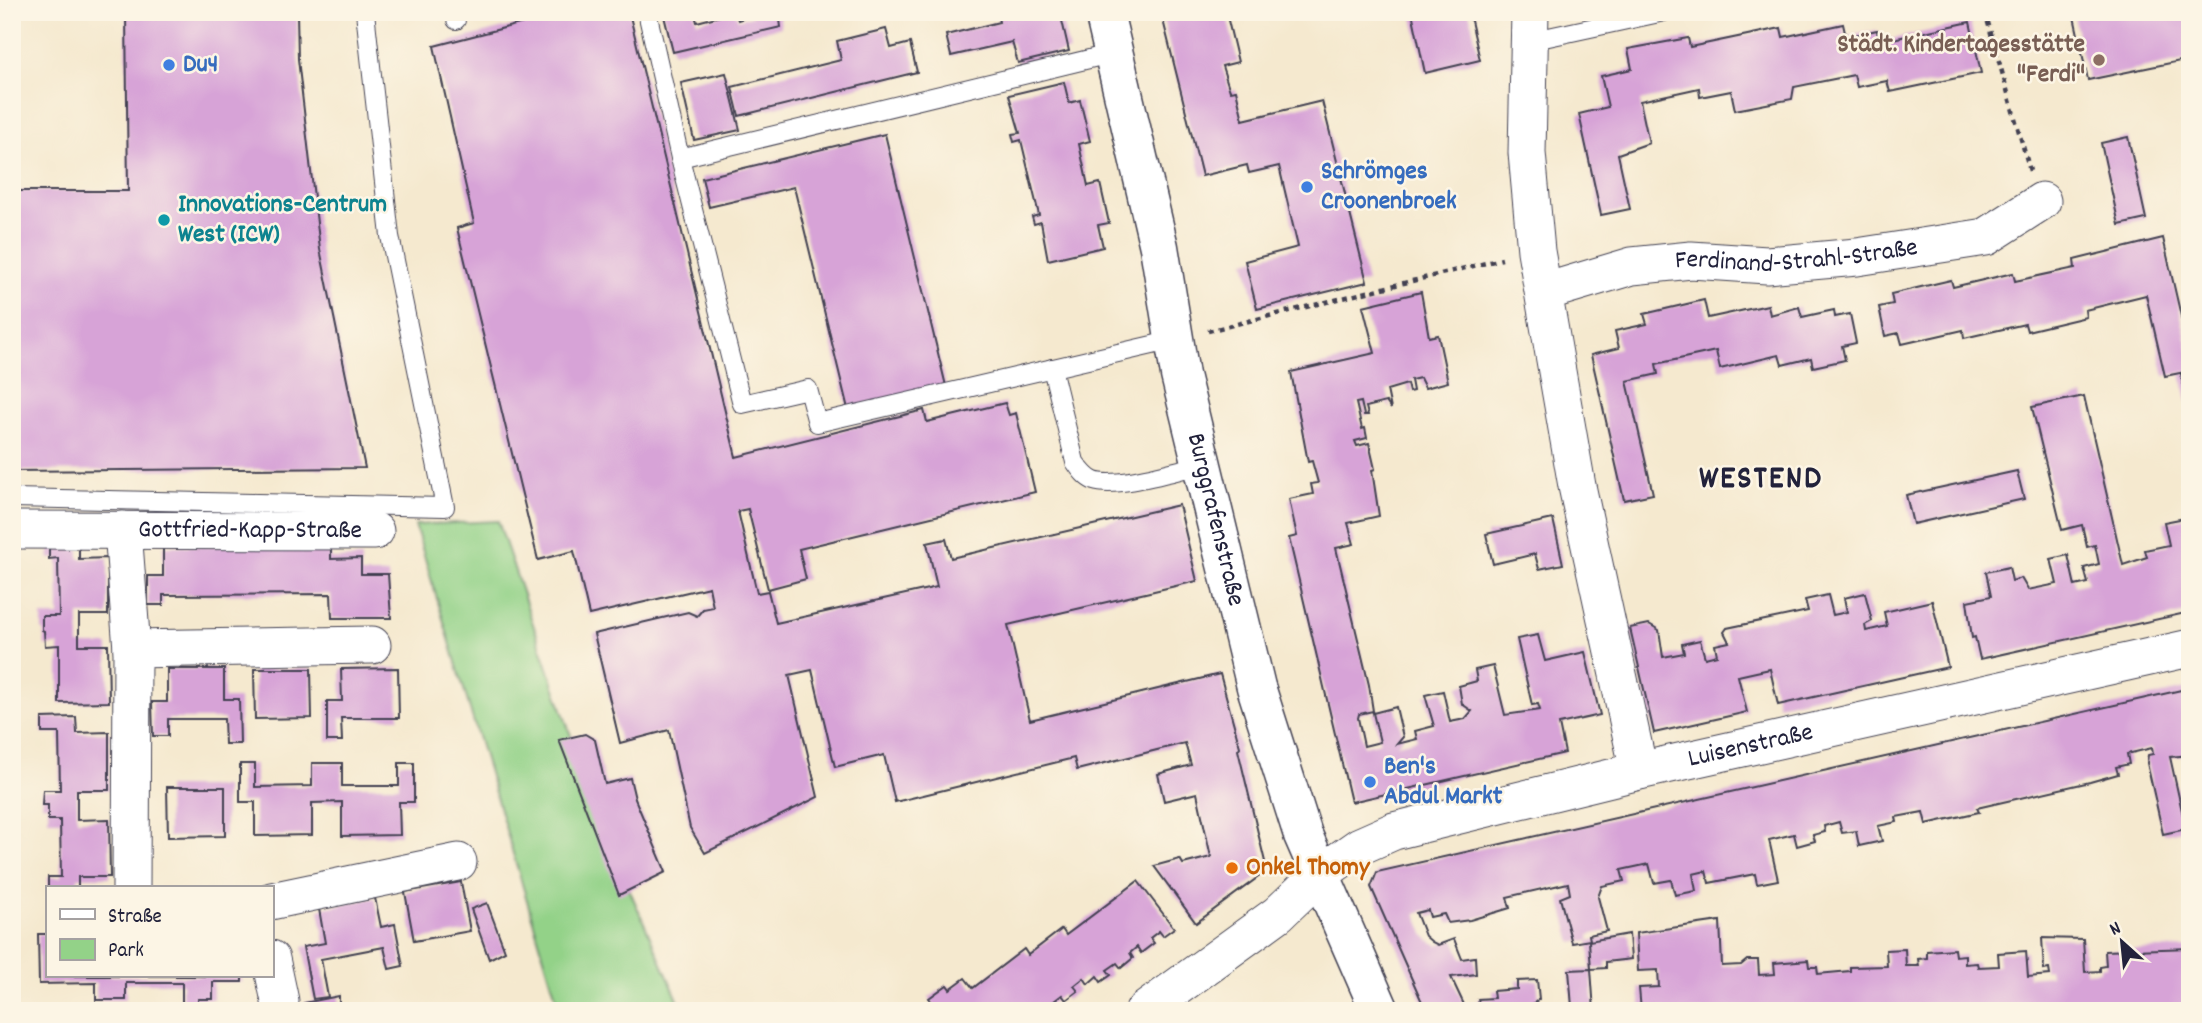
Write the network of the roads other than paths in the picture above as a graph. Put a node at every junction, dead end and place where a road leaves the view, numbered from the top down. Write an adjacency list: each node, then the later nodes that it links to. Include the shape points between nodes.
1 (365, 12): 13 (lane, via 390,236 445,507)
2 (647, 12): 7 (lane)
3 (1104, 12): 6 (street, Burggrafenstraße)
4 (1664, 12): 5 (lane)
5 (1530, 27): 9 (street, via 1527,153 1536,251)
6 (1114, 53): 7 (lane); 10 (street, Burggrafenstraße, via 1159,247)
7 (680, 158): 11 (lane, via 742,404 807,389 817,424)
8 (2042, 201): 9 (street, Ferdinand-Strahl-Straße, via 1986,237 1767,265 1691,260 1632,266)
9 (1545, 292): 20 (street, via 1577,486)
10 (1174, 340): 11 (lane); 12 (street, Burggrafenstraße)
11 (1052, 368): 12 (lane, via 1075,462 1089,478 1118,481)
12 (1202, 465): 22 (street, Burggrafenstraße, via 1256,687)
13 (12, 498)
14 (12, 530): 15 (street, Gottfried-Kapp-Straße)
15 (123, 530): 16 (street, Gottfried-Kapp-Straße); 19 (street, Gottfried-Kapp-Straße)
16 (375, 531)
17 (372, 645): 19 (street)
18 (2190, 648): 20 (street, Luisenstraße)
19 (132, 649): 23 (street, Gottfried-Kapp-Straße)
20 (1639, 771): 22 (street, Luisenstraße, via 1394,831 1360,846)
21 (458, 862): 24 (street)
22 (1320, 874): 27 (street, Luisenstraße, via 1278,914); 28 (street, Burggrafenstraße)
23 (131, 886)
24 (273, 901)
25 (273, 968): 26 (street)
26 (280, 1001)
27 (1144, 1011)
28 (1380, 1011)

